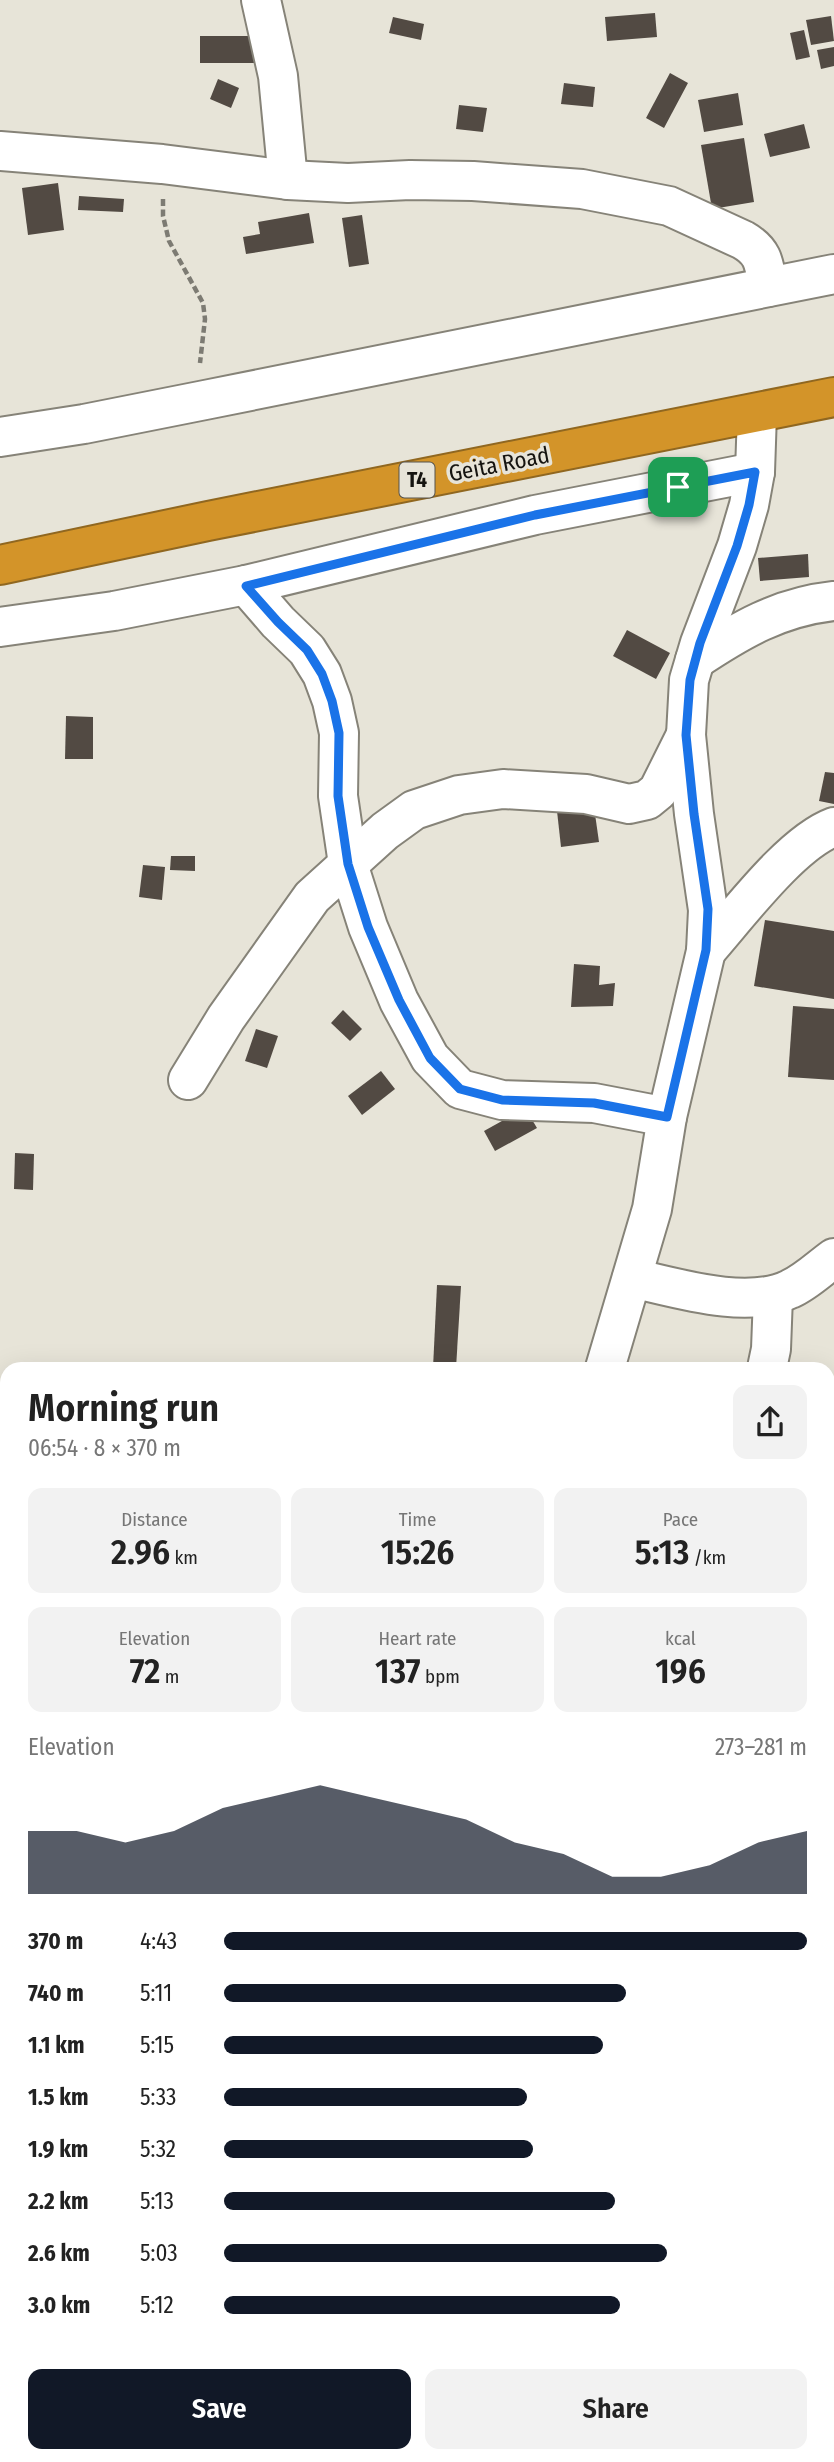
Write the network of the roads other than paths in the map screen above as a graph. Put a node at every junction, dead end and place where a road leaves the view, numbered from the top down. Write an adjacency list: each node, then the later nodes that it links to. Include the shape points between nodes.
1 (261, 0): 3 (street, via 278,76)
2 (0, 151): 3 (street)
3 (288, 180): 5 (street, via 487,182 582,189 668,206 754,246 761,254)
4 (834, 274): 5 (street)
5 (768, 287): 8 (street)
6 (834, 397): 7 (highway, Geita Road / T4)
7 (757, 413): 9 (street); 10 (highway, Geita Road / T4)
8 (0, 437)
9 (755, 472): 11 (street, via 535,515); 14 (street, via 737,546)
10 (0, 565)
11 (246, 586): 13 (street); 17 (street, via 307,650 332,701 339,733 338,796)
12 (834, 601): 14 (street, via 775,614)
13 (0, 627)
14 (695, 660): 15 (street)
15 (686, 735): 17 (street, via 658,791 648,800 629,804 536,789 459,795 414,810); 18 (street, via 708,909)
16 (834, 827): 18 (street, via 794,852)
17 (348, 864): 19 (street, via 312,897); 20 (street, via 399,1000 430,1058 460,1089 502,1100 594,1103)
18 (706, 950): 20 (street)
19 (188, 1080)
20 (667, 1117): 22 (street, via 652,1209)
21 (834, 1258): 23 (street, via 792,1289)
22 (632, 1278): 23 (street, via 707,1293); 24 (street)
23 (773, 1296): 25 (street)
24 (608, 1362)
25 (768, 1362)

